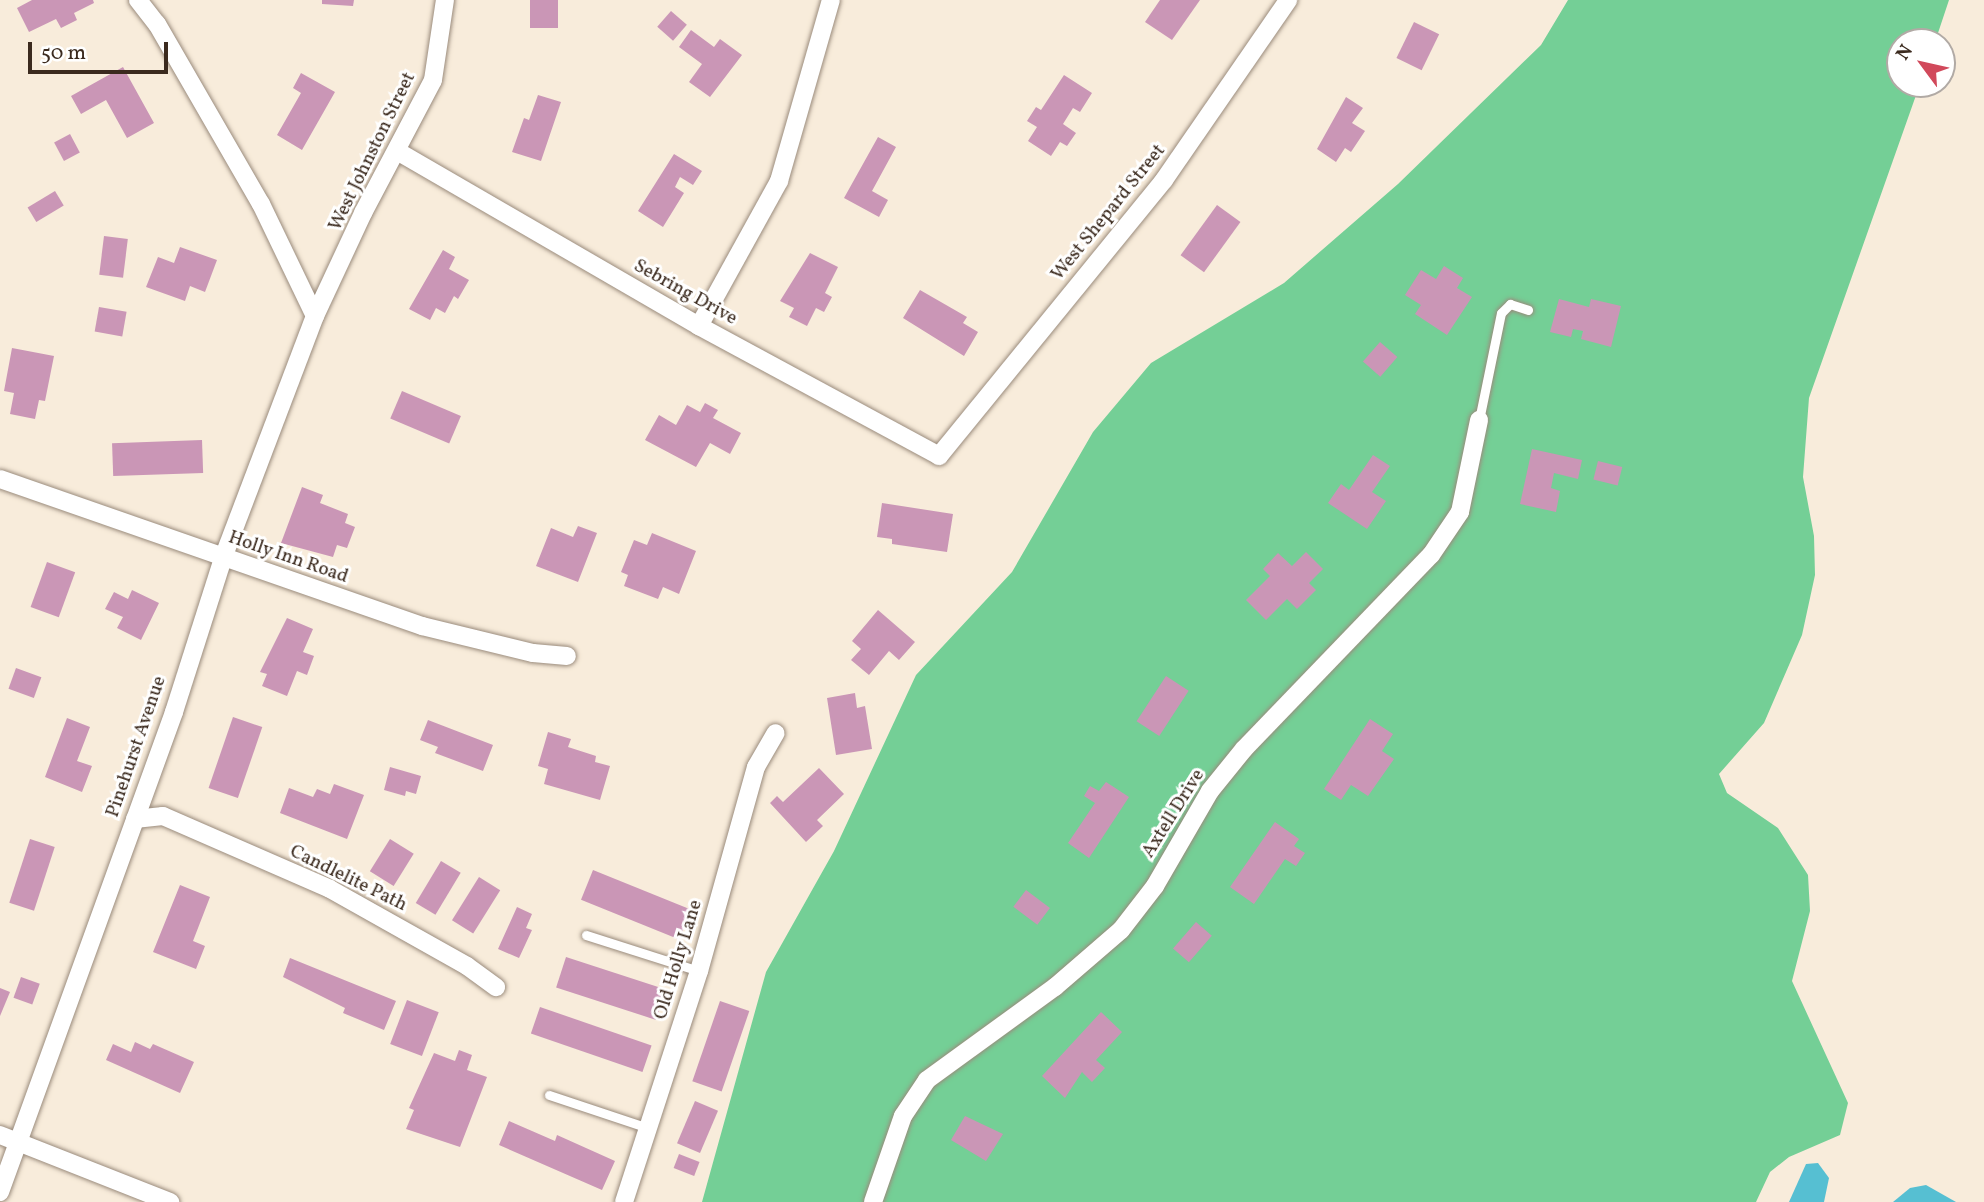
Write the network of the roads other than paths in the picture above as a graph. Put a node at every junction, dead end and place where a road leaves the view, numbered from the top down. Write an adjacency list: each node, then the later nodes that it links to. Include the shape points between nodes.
1 (138, 0): 7 (street, via 157,24 261,204)
2 (445, 0): 5 (street, West Johnston Street, via 433,80)
3 (831, 0): 8 (street, via 779,181)
4 (1288, 0): 10 (street, West Shepard Street, via 1164,180)
5 (397, 151): 7 (street, West Johnston Street); 8 (street, Sebring Drive)
6 (1528, 310): 9 (lane, via 1510,304 1501,313)
7 (315, 316): 12 (street, Pinehurst Avenue)
8 (699, 326): 10 (street, Sebring Drive, via 939,456)
9 (1479, 419): 26 (street, Axtell Drive, via 1460,512 1430,555 1244,749 1210,791 1155,886 1121,930 1055,987 928,1080 903,1116)
10 (949, 442)
11 (0, 479): 12 (street, Holly Inn Road)
12 (223, 558): 13 (street, Holly Inn Road, via 422,626 533,653); 15 (street, Pinehurst Avenue)
13 (568, 656)
14 (776, 733): 17 (street, Old Holly Lane, via 756,767)
15 (135, 819): 18 (street, Candlelite Path, via 163,816 330,889); 22 (street, Pinehurst Avenue)
16 (586, 934): 17 (lane)
17 (699, 971): 20 (street, Old Holly Lane)
18 (496, 987)
19 (549, 1095): 20 (lane)
20 (648, 1128): 25 (street, Old Holly Lane)
21 (0, 1135): 22 (street)
22 (18, 1142): 23 (street, Pinehurst Avenue); 24 (street)
23 (0, 1192)
24 (170, 1202)
25 (624, 1202)
26 (873, 1202)

